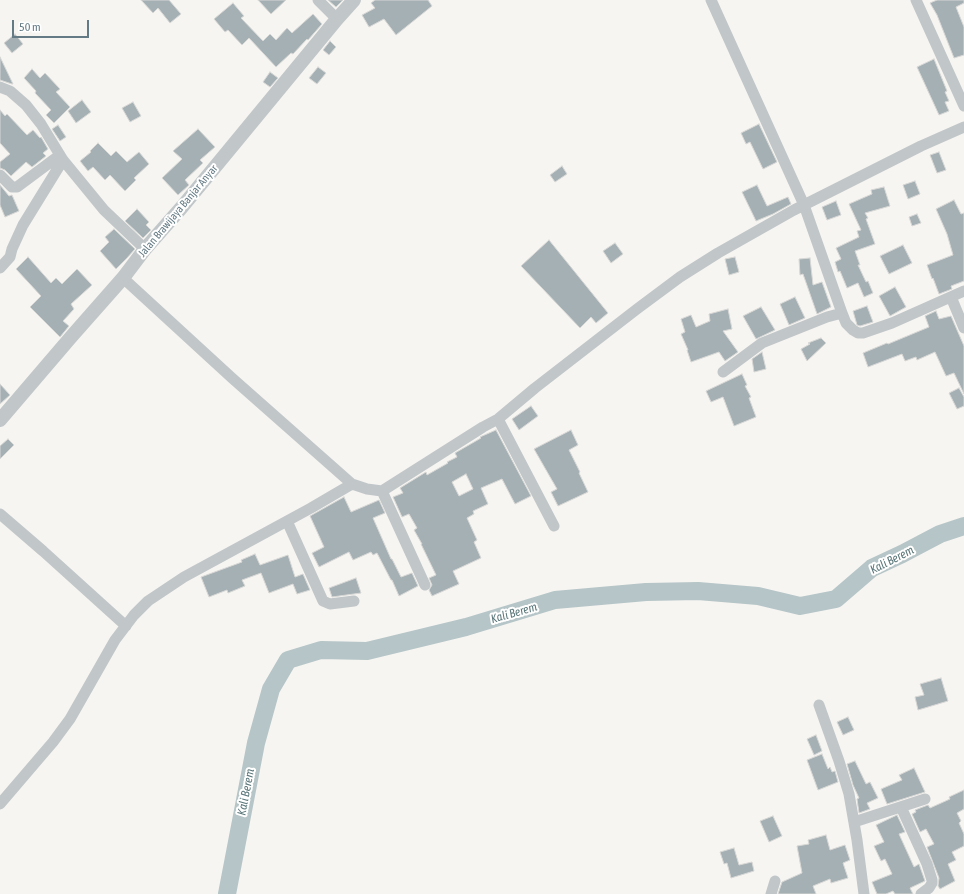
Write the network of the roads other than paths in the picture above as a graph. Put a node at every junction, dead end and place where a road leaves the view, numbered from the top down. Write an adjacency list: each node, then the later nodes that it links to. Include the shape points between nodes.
1 (318, 0): 5 (street)
2 (354, 0): 5 (street, Jalan Brawijaya Banjar Anyar)
3 (711, 0): 11 (street)
4 (916, 0): 7 (street)
5 (337, 18): 12 (street, Jalan Brawijaya Banjar Anyar)
6 (0, 87): 9 (street, via 10,91 26,105 41,124)
7 (964, 106)
8 (964, 127): 11 (street, via 921,146)
9 (61, 158): 10 (street, via 17,187 12,186); 12 (street, via 104,210); 13 (street, via 23,224 10,257)
10 (0, 175)
11 (804, 206): 17 (street); 20 (street, via 680,277)
12 (145, 250): 14 (street, Jalan Brawijaya Banjar Anyar)
13 (0, 268)
14 (123, 278): 21 (street, Jalan Brawijaya Banjar Anyar); 22 (street)
15 (964, 291): 16 (street)
16 (952, 297): 17 (street, via 892,324 863,333 853,330 846,323); 18 (street)
17 (842, 313): 19 (street, via 762,343)
18 (964, 328)
19 (723, 372)
20 (498, 419): 23 (street); 26 (street)
21 (0, 420)
22 (352, 484): 23 (street); 25 (street)
23 (382, 491): 27 (street)
24 (0, 514): 29 (street)
25 (287, 521): 28 (street, via 323,601 330,604); 29 (street, via 166,588 134,614)
26 (554, 526)
27 (425, 585)
28 (354, 601)
29 (126, 626): 32 (street, via 101,662 70,719)
30 (819, 705): 34 (street, via 849,794)
31 (925, 799): 33 (street)
32 (0, 804)
33 (901, 807): 34 (street); 38 (street, via 932,880)
34 (854, 822): 37 (street)
35 (774, 881): 36 (street)
36 (772, 894)
37 (864, 894)
38 (921, 894)

